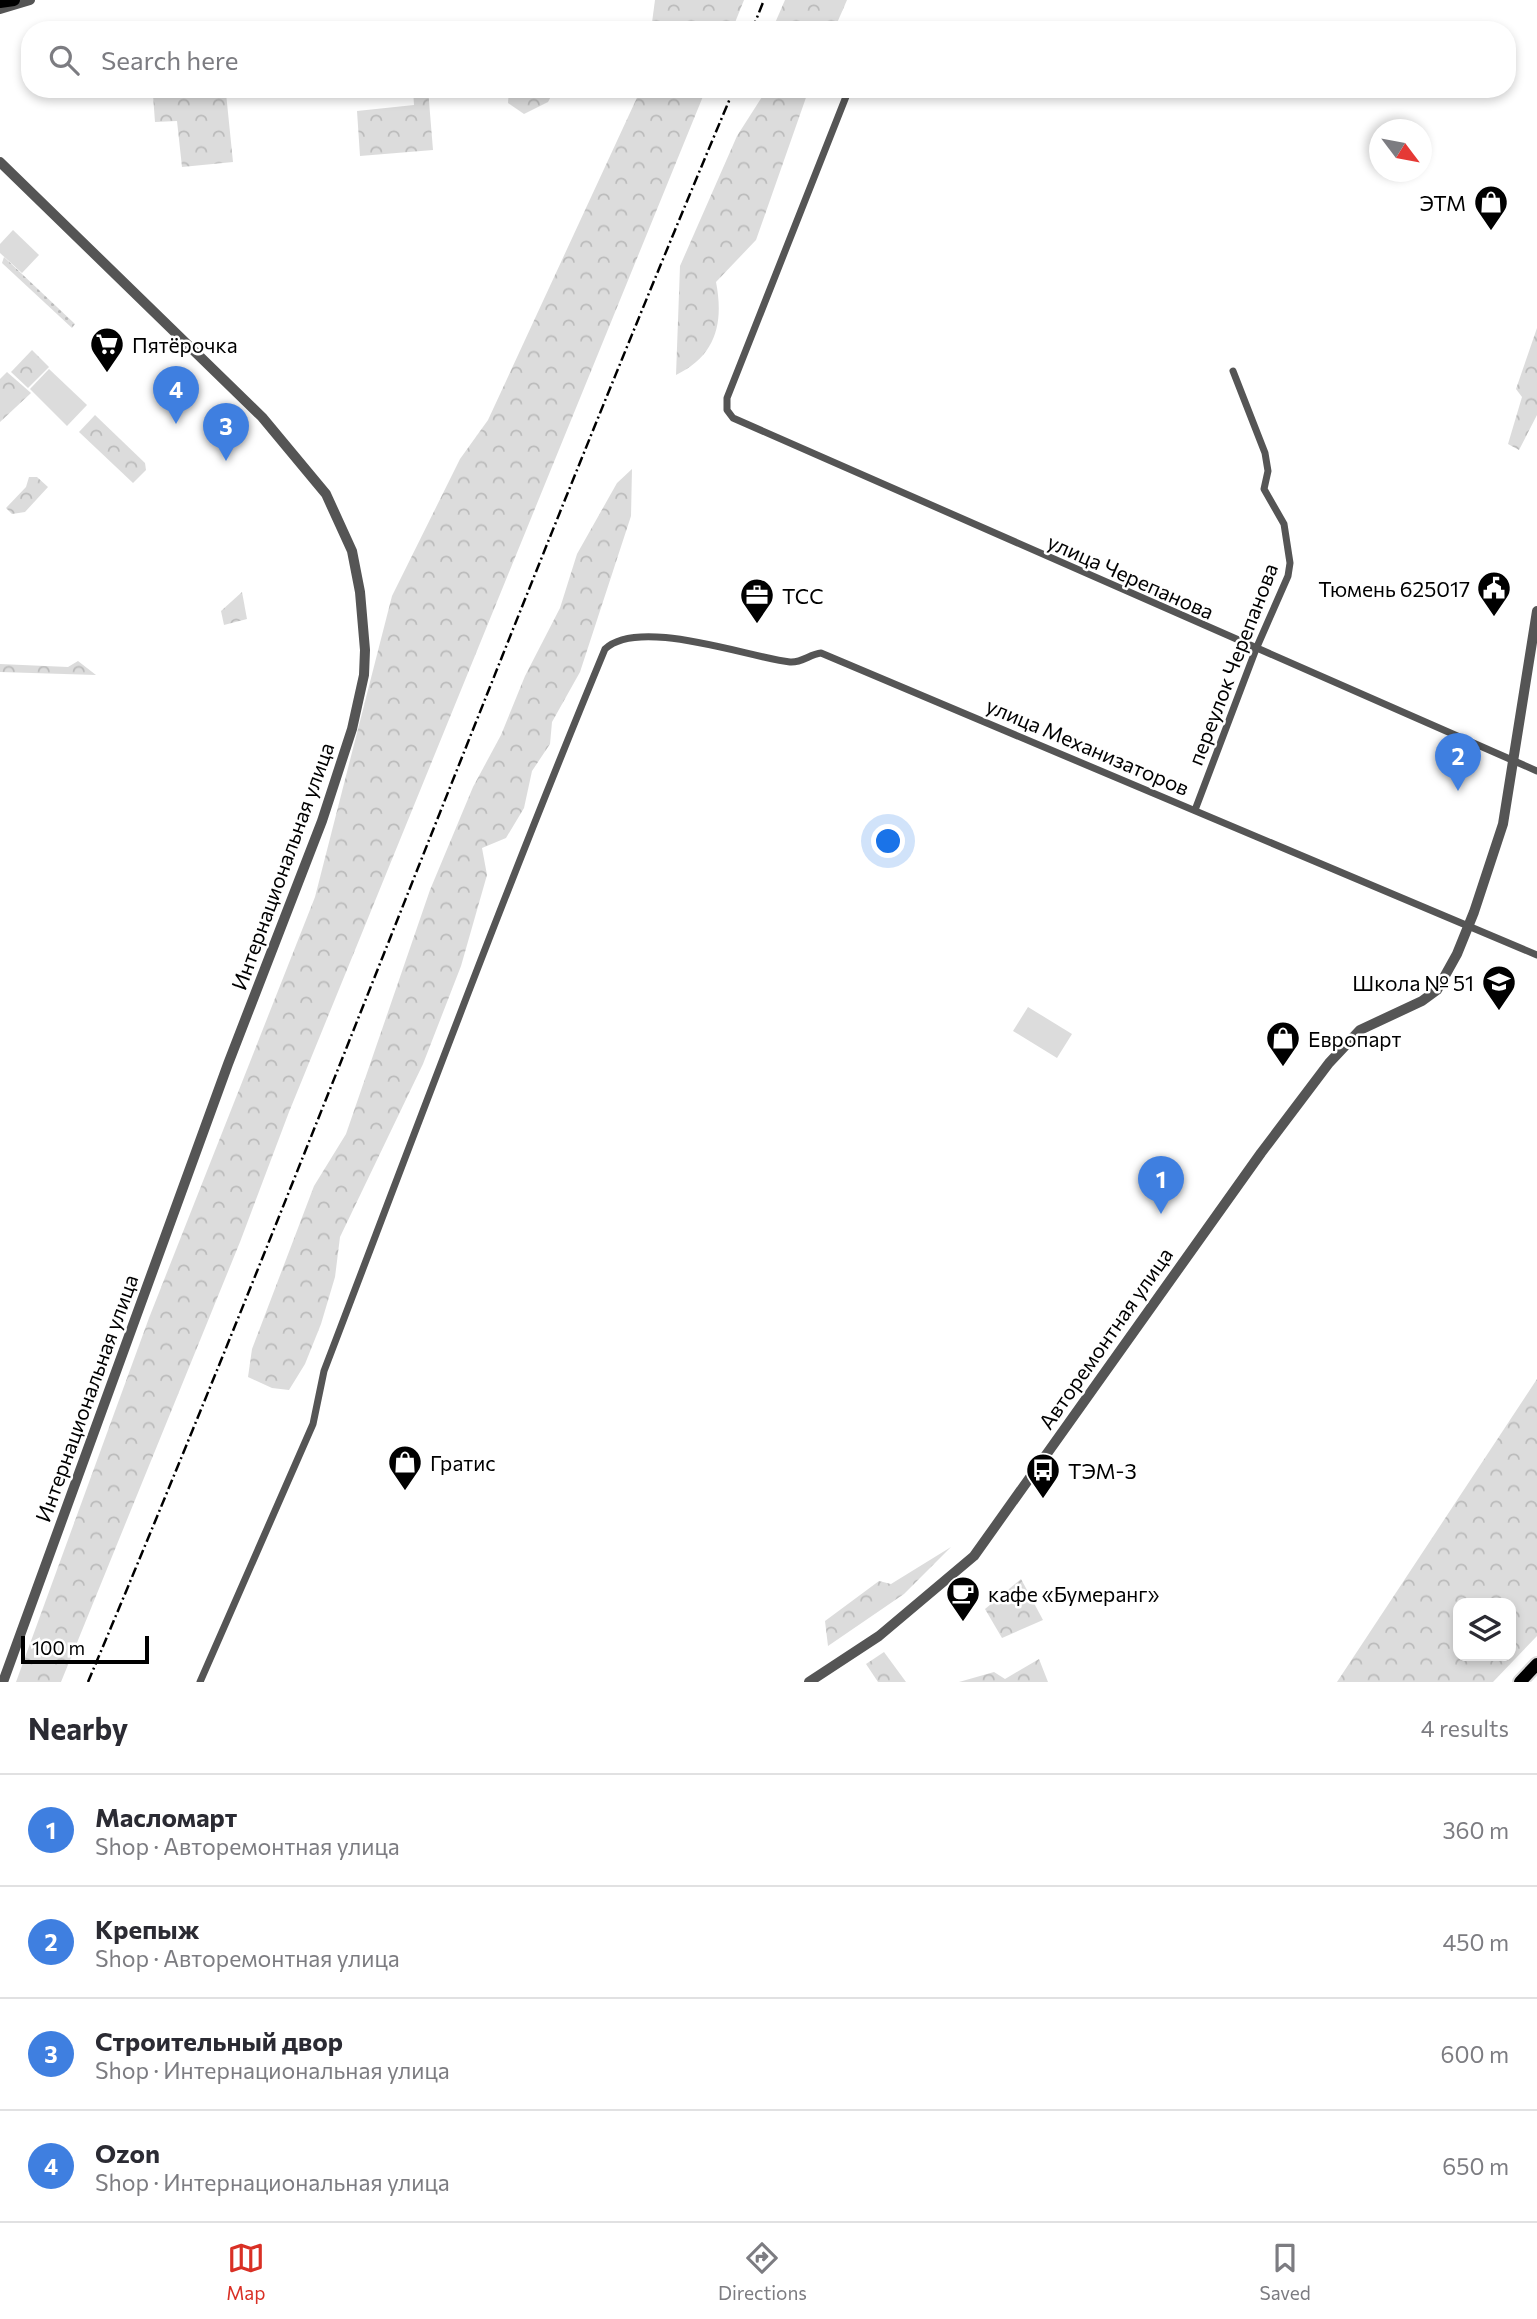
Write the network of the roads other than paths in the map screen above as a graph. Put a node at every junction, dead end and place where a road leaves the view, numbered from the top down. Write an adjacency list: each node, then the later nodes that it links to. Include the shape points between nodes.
1 (14, 0): 3 (main road)
2 (30, 0): 4 (street)
3 (0, 2)
4 (0, 9)
5 (845, 98): 9 (street, улица Черепанова, via 727,398 727,410 733,418)
6 (0, 162): 17 (street, Интернациональная улица, via 262,417 326,494 352,551 365,650 352,729 322,821 228,1064)
7 (1233, 371): 9 (street, переулок Черепанова, via 1265,453 1264,489 1284,524 1290,563)
8 (1537, 611): 10 (street, Авторемонтная улица)
9 (1256, 649): 11 (street, улица Черепанова); 13 (street, переулок Черепанова)
10 (1534, 650): 11 (street, Авторемонтная улица)
11 (1513, 761): 12 (street, улица Черепанова); 14 (street, Авторемонтная улица, via 1495,853)
12 (1537, 771)
13 (1195, 810): 14 (street, улица Механизаторов); 18 (street, улица Механизаторов, via 821,653 792,662 665,638 612,642 578,714 463,1005 324,1371 313,1424)
14 (1468, 925): 15 (street, улица Механизаторов); 19 (street, Авторемонтная улица, via 1437,990 1360,1030 1305,1093 974,1556 879,1636)
15 (1537, 956)
16 (1537, 1664): 20 (main road)
17 (4, 1682)
18 (200, 1682)
19 (809, 1682)
20 (1520, 1682)

